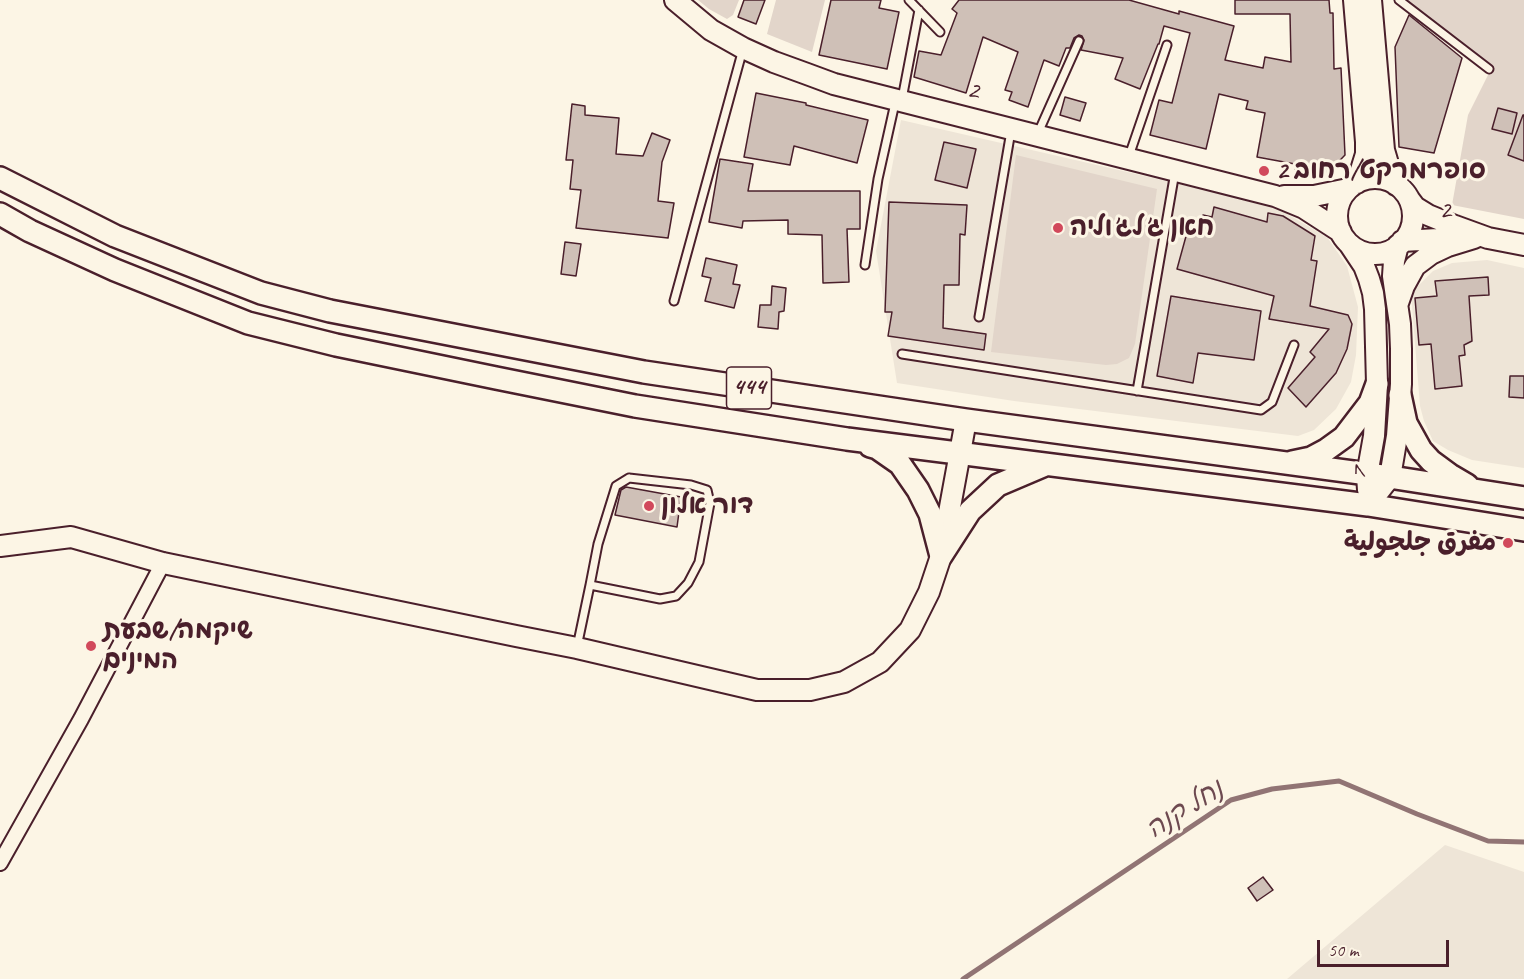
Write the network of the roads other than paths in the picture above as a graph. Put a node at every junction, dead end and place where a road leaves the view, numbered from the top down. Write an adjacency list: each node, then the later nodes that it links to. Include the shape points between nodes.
1 (675, 0): 10 (street, 2, via 711,30)
2 (909, 0): 6 (lane)
3 (1354, 0): 18 (street, via 1366,154)
4 (1371, 0): 19 (street, via 1384,150 1391,174)
5 (1399, 0): 11 (lane)
6 (919, 10): 7 (lane); 12 (lane)
7 (940, 32)
8 (1079, 42): 14 (lane)
9 (1167, 45): 15 (lane)
10 (743, 48): 12 (street, 2, via 834,84); 27 (lane)
11 (1489, 69)
12 (899, 100): 13 (street, 2); 26 (lane, via 878,179)
13 (1011, 129): 14 (street, 2); 29 (lane)
14 (1037, 135): 15 (street, 2)
15 (1128, 158): 16 (street, 2)
16 (1175, 170): 20 (street, 2); 33 (lane)
17 (0, 178): 35 (main road, 444, via 115,236 261,292 330,311 645,372)
18 (1352, 186): 19 (street, via 1363,179 1383,178); 20 (street, 2, via 1314,196); 22 (street, via 1338,204 1337,217)
19 (1402, 192): 23 (street, 2, via 1428,215); 24 (street, via 1412,212 1411,225)
20 (1275, 196): 22 (street, 2, via 1304,208)
21 (0, 214): 36 (main road, 444, via 115,270 248,323 336,345 634,406)
22 (1345, 238): 24 (street, via 1369,253 1389,250); 32 (street, 1, via 1364,266 1373,293)
23 (1481, 238): 24 (street, 2); 25 (street, 2); 28 (street, via 1439,250 1415,266)
24 (1400, 243): 28 (street, 1, via 1393,276)
25 (1524, 245)
26 (865, 265)
27 (674, 301)
28 (1397, 305): 34 (street, 1)
29 (979, 317)
30 (1294, 345): 33 (lane, via 1272,402 1261,410)
31 (902, 354): 33 (lane)
32 (1377, 384): 38 (main road, via 1370,403 1344,437 1311,458); 40 (street, 1)
33 (1137, 391)
34 (1400, 395): 41 (street, 1); 42 (main road, via 1406,423 1421,450 1450,476)
35 (966, 420): 37 (street); 38 (main road, 444)
36 (847, 439): 37 (main road, 444); 47 (main road, via 877,448 900,464 930,514)
37 (961, 453): 39 (main road, 444); 47 (street)
38 (1282, 464): 40 (main road, 444)
39 (1047, 465): 44 (main road, 444); 47 (main road, via 998,485 970,511)
40 (1367, 475): 41 (main road, 444); 44 (street, 1)
41 (1390, 477): 42 (main road, 444); 44 (street, 1)
42 (1478, 491): 43 (main road, 444)
43 (1524, 498)
44 (1368, 505): 45 (main road, 444)
45 (1524, 530)
46 (0, 546): 48 (street, via 71,537)
47 (940, 556): 50 (street, via 929,592 910,630 880,662 844,682 810,690 757,690)
48 (163, 563): 50 (street); 51 (street)
49 (590, 585): 49 (lane, via 660,598 676,597 699,562 710,503 707,490 629,478 616,486); 50 (lane)
50 (577, 648)
51 (0, 863)

